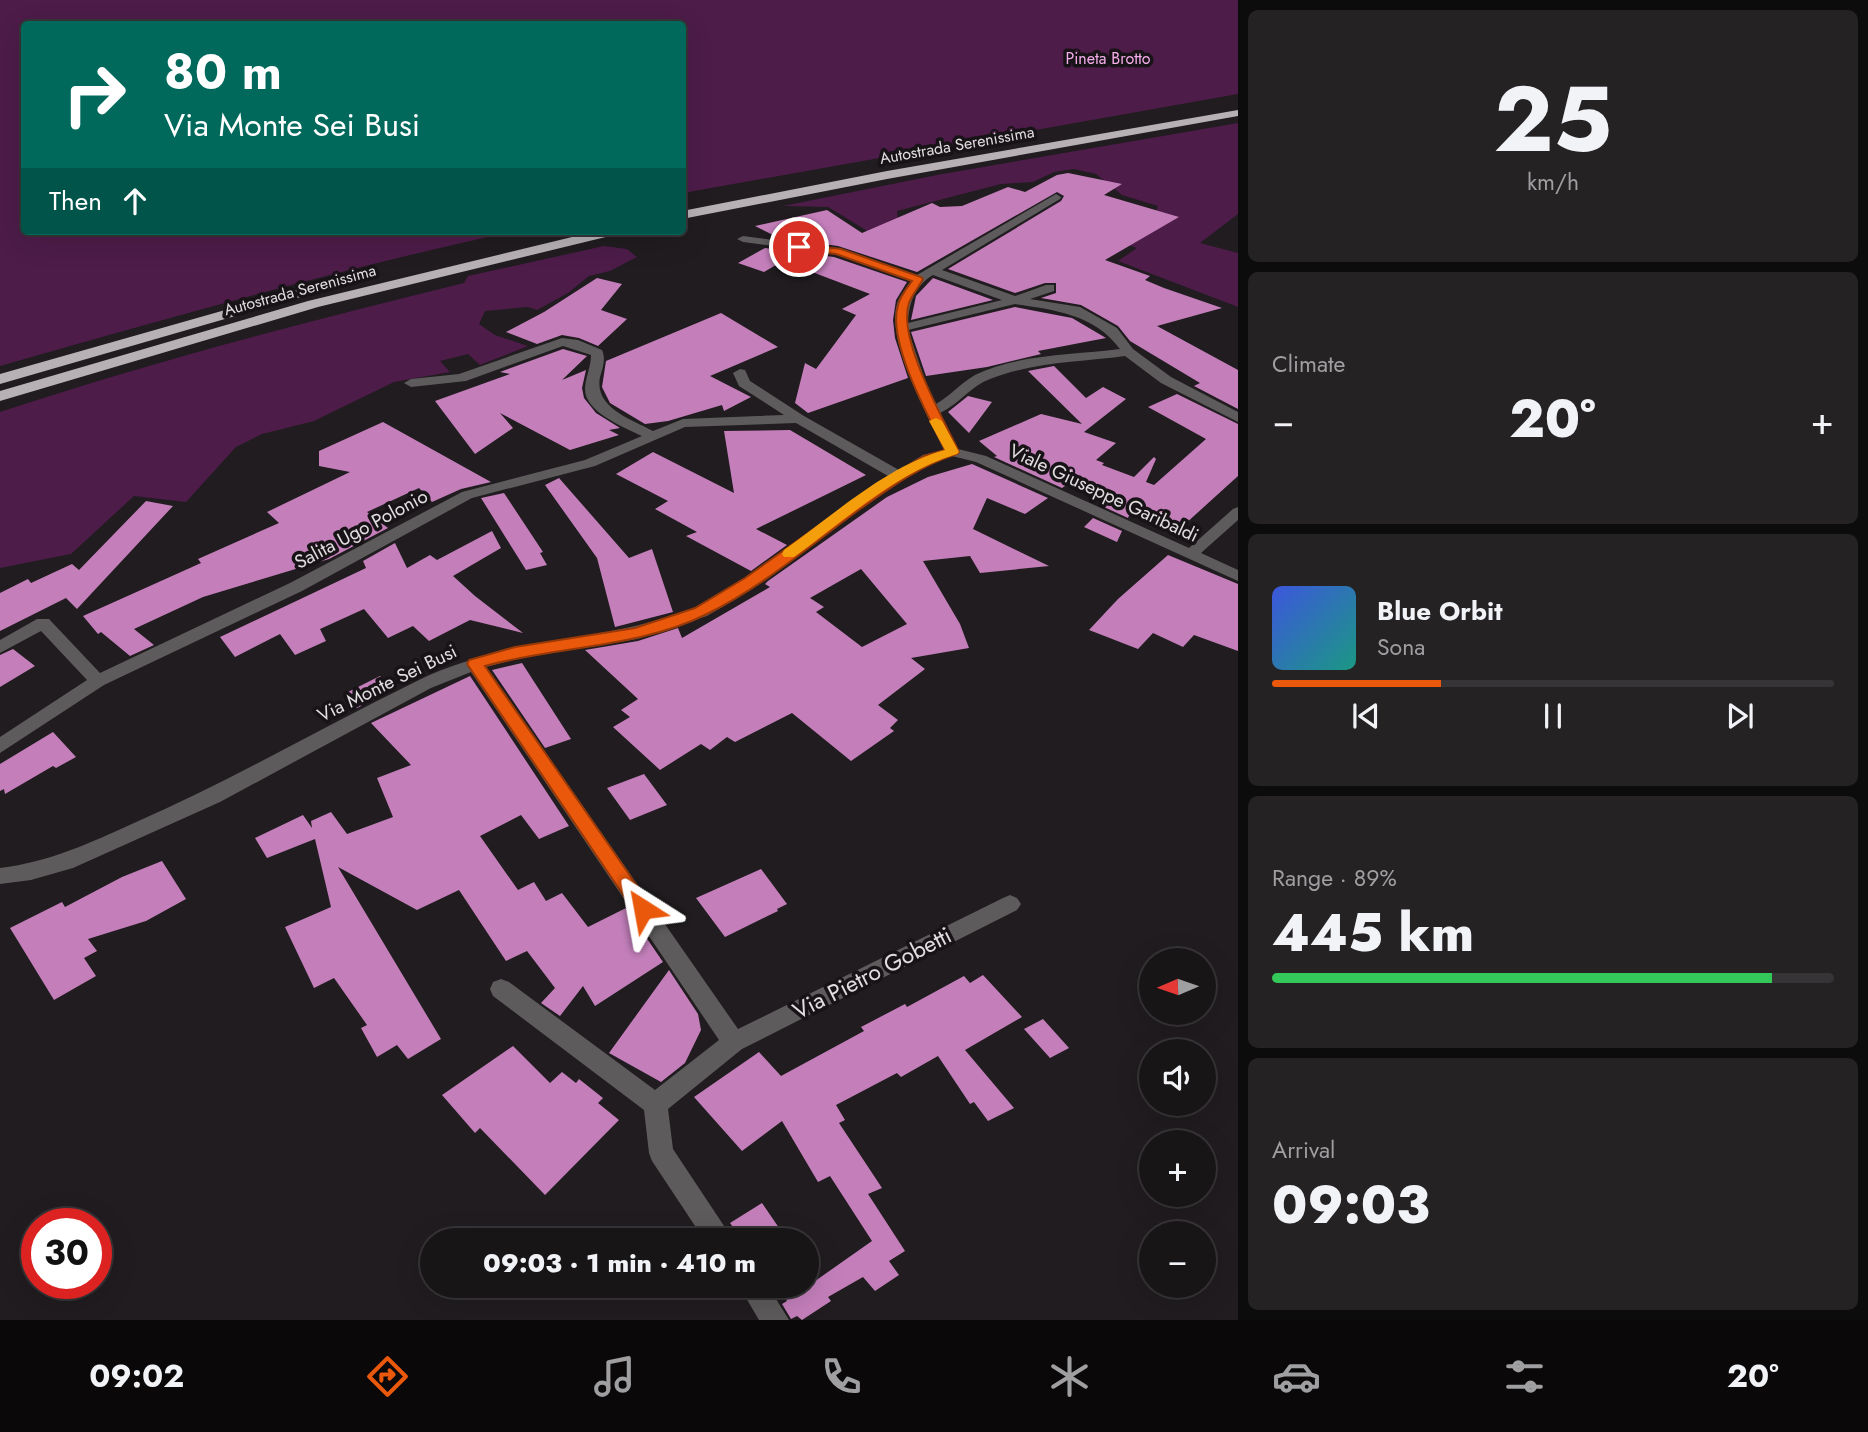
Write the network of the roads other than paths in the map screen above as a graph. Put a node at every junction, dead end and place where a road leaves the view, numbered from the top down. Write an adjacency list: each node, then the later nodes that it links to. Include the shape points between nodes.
1 (1238, 103): 4 (highway, Autostrada Serenissima)
2 (1238, 113): 5 (highway, Autostrada Serenissima)
3 (1056, 197): 9 (street)
4 (686, 202)
5 (686, 214)
6 (539, 235): 16 (highway, Autostrada Serenissima, via 302,292)
7 (597, 235): 18 (highway, Autostrada Serenissima, via 313,304)
8 (743, 239): 10 (street, via 837,251)
9 (932, 270): 10 (street); 12 (street)
10 (918, 279): 13 (street, via 903,303)
11 (1050, 288): 12 (street)
12 (1015, 300): 13 (street); 14 (street, via 1076,310 1113,331)
13 (901, 328): 19 (street)
14 (1128, 352): 19 (street, via 1003,369 965,386); 20 (street, via 1166,380)
15 (740, 373): 21 (street, via 744,383)
16 (0, 379)
17 (411, 383): 22 (street, via 461,379 562,342 574,343 597,353 592,392 596,398 619,420)
18 (0, 396)
19 (933, 416): 23 (street)
20 (1238, 418)
21 (799, 419): 22 (street, Salita Ugo Polonio, via 683,423); 24 (street)
22 (651, 435): 30 (street, Salita Ugo Polonio, via 590,463 467,495 296,587)
23 (952, 452): 24 (street, Via Monte Sei Busi, via 928,458); 26 (street, Viale Giuseppe Garibaldi, via 981,460)
24 (900, 476): 29 (street, Via Monte Sei Busi, via 750,582 701,611 637,633)
25 (1238, 512): 26 (street)
26 (1190, 555): 27 (street, Viale Giuseppe Garibaldi)
27 (1238, 576)
28 (0, 647): 30 (street, via 43,624)
29 (475, 664): 32 (street, Via Monte Sei Busi, via 425,684 201,803 66,862); 35 (street)
30 (98, 681): 31 (street, Salita Ugo Polonio)
31 (0, 746)
32 (0, 876)
33 (1010, 904): 35 (street, Via Pietro Gobetti)
34 (501, 989): 36 (street)
35 (734, 1042): 36 (street, Via Pietro Gobetti)
36 (655, 1104): 37 (street, via 661,1153)
37 (712, 1228)
38 (760, 1298): 39 (street)
39 (775, 1320)

